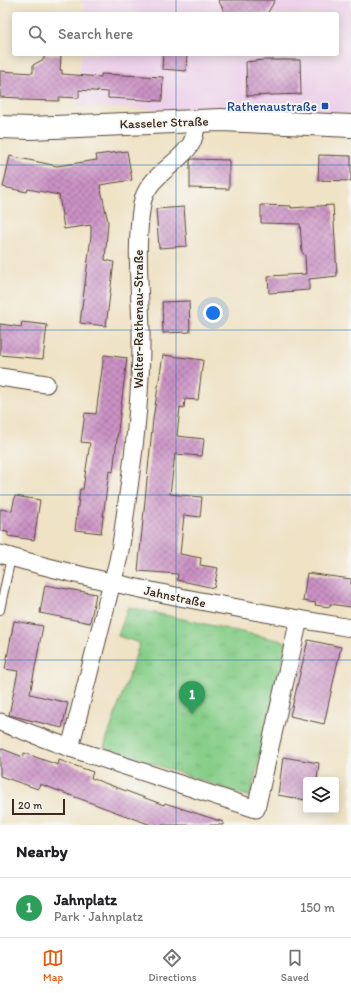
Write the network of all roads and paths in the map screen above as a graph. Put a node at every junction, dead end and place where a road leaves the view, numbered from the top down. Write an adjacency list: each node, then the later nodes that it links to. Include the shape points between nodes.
1 (197, 121): 2 (main road, Kasseler Straße); 3 (main road, Kasseler Straße); 7 (street, Walter-Rathenau-Straße, via 191,144 148,188 142,202 138,244 140,382 118,564)
2 (351, 126)
3 (0, 127)
4 (0, 378): 5 (street)
5 (46, 384)
6 (6, 556): 7 (street, Jahnstraße, via 66,573); 8 (lane)
7 (112, 582): 9 (street, Jahnstraße, via 212,604); 12 (street, Walter-Rathenau-Straße)
8 (0, 610)
9 (299, 619): 10 (street, Jahnstraße); 12 (street, via 256,809)
10 (351, 628)
11 (0, 722): 12 (street)
12 (70, 748)

